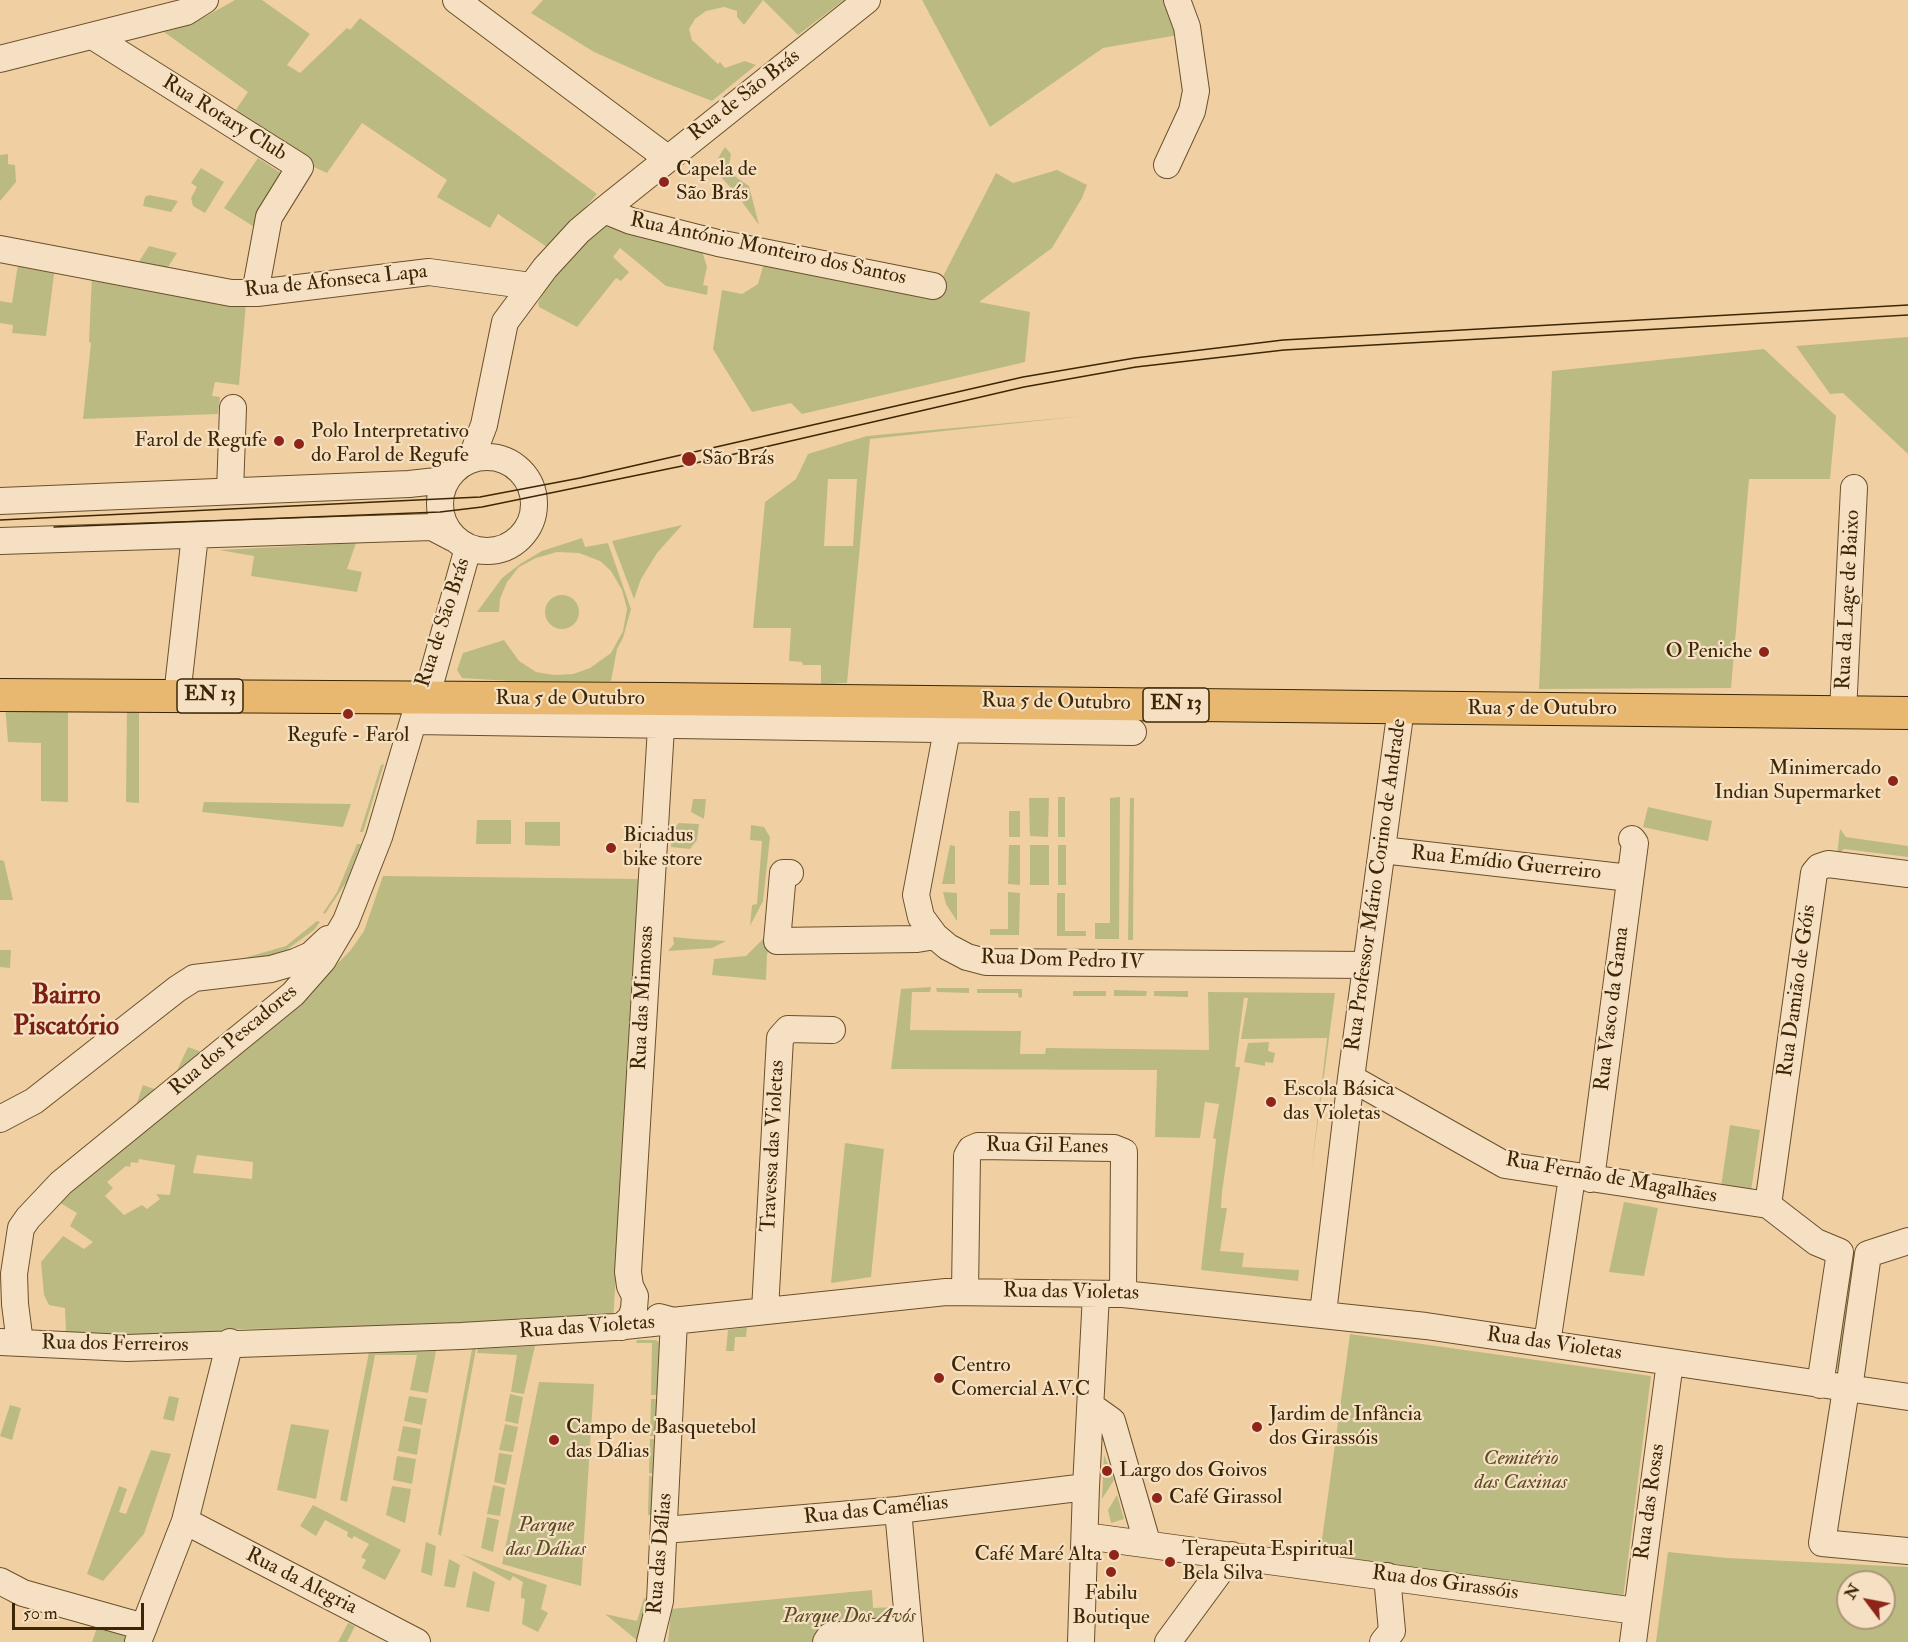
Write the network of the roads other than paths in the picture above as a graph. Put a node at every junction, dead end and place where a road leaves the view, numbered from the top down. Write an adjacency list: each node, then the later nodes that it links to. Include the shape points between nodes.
1 (205, 0): 5 (street, via 186,12)
2 (456, 0): 7 (street)
3 (867, 0): 7 (street, Rua de São Brás)
4 (1176, 0): 8 (street, via 1187,27 1196,91 1192,111)
5 (94, 37): 6 (street); 13 (street, Rua Rotary Club, via 300,167 269,217)
6 (0, 59)
7 (667, 158): 9 (street, Rua de São Brás)
8 (1167, 165)
9 (604, 210): 11 (street, Rua de São Brás, via 579,231); 12 (street, Rua António Monteiro dos Santos, via 631,221 718,243)
10 (0, 249): 13 (street, Rua de Afonseca Lapa, via 231,292)
11 (533, 284): 13 (street, Rua de Afonseca Lapa, via 429,272); 15 (street, Rua de São Brás, via 499,426); 16 (street, Rua de São Brás, via 510,312 501,332 484,425)
12 (933, 286)
13 (255, 292)
14 (233, 408): 19 (street)
15 (500, 458): 16 (street); 23 (street, via 521,471 532,488 531,523 523,536 497,551 482,552)
16 (471, 459): 17 (street)
17 (446, 480): 19 (street); 23 (street, via 439,500 440,512 444,526)
18 (1854, 488): 29 (street, Rua da Lage de Baixo)
19 (230, 491): 20 (street)
20 (0, 501)
21 (195, 536): 22 (street); 23 (street, via 432,527); 25 (street)
22 (0, 541)
23 (460, 543): 27 (street, Rua de São Brás, via 432,677)
24 (0, 695): 25 (main road, EN 13)
25 (177, 696): 27 (main road, EN 13)
26 (1401, 708): 29 (main road, Rua 5 de Outubro / EN 13); 31 (main road, Rua 5 de Outubro / EN 13); 34 (street, Rua Professor Mário Corino de Andrade)
27 (417, 709): 28 (main road, Rua 5 de Outubro / EN 13); 38 (street, Rua dos Pescadores, via 379,837)
28 (662, 712): 31 (main road, Rua 5 de Outubro / EN 13); 54 (street, Rua das Mimosas, via 628,1272)
29 (1844, 712): 30 (main road, Rua 5 de Outubro / EN 13)
30 (1908, 713)
31 (950, 716): 32 (street, Rua 5 de Outubro); 39 (street, Rua Dom Pedro IV, via 916,894 921,917)
32 (1133, 732)
33 (1632, 839): 37 (street, Rua Vasco da Gama, via 1635,843)
34 (1382, 850): 37 (street, Rua Emídio Guerreiro); 40 (street, Rua Professor Mário Corino de Andrade)
35 (790, 873): 39 (street, via 783,873 777,941)
36 (1908, 874): 47 (street, Rua Damião de Góis, via 1828,864 1814,873)
37 (1630, 878): 46 (street, Rua Vasco da Gama)
38 (346, 921): 41 (street, via 311,955 283,966); 42 (street, Rua dos Pescadores, via 310,977)
39 (935, 936): 40 (street, Rua Dom Pedro IV, via 958,953 986,962)
40 (1366, 966): 44 (street, Rua Professor Mário Corino de Andrade)
41 (245, 971): 42 (street, via 264,978 272,988 274,1004); 45 (street, via 186,982 34,1101)
42 (270, 1013): 60 (street, Rua dos Pescadores, via 61,1183 28,1218 21,1228 14,1274)
43 (832, 1030): 55 (street, Travessa das Violetas, via 788,1029 780,1038)
44 (1351, 1078): 46 (street, Rua Fernão de Magalhães, via 1505,1165); 56 (street, Rua Professor Mário Corino de Andrade)
45 (0, 1119)
46 (1582, 1178): 47 (street, Rua Fernão de Magalhães); 59 (street, Rua Vasco da Gama)
47 (1768, 1205): 49 (street, Rua Fernão de Magalhães, via 1816,1242)
48 (1908, 1241): 50 (street, Rua Fernão de Magalhães)
49 (1840, 1252): 50 (street, Rua Fernão de Magalhães); 63 (street)
50 (1868, 1254): 64 (street)
51 (966, 1291): 52 (street, Rua das Violetas); 53 (street, Rua Gil Eanes, via 967,1156 975,1146 1114,1148 1124,1152); 55 (street, Rua das Violetas)
52 (1096, 1294): 53 (street, Rua das Violetas); 66 (street)
53 (1123, 1294): 56 (street, Rua das Violetas)
54 (635, 1296): 57 (street, via 657,1316); 58 (street, via 631,1318)
55 (765, 1310): 57 (street, Rua das Violetas)
56 (1323, 1313): 62 (street, Rua das Violetas)
57 (674, 1321): 58 (street, Rua das Violetas); 70 (street, Rua das Dálias)
58 (621, 1327): 61 (street, Rua das Violetas)
59 (1550, 1330)
60 (10, 1342): 61 (street, Rua dos Ferreiros, via 127,1348)
61 (230, 1342): 69 (street)
62 (1670, 1362): 63 (street, Rua das Violetas); 77 (street, Rua das Rosas)
63 (1820, 1385): 64 (street, Rua das Violetas)
64 (1847, 1389): 65 (street, Rua das Violetas); 73 (street, via 1822,1543)
65 (1908, 1398)
66 (1091, 1406): 67 (street); 72 (street, via 1112,1421)
67 (1086, 1487): 68 (street, Rua das Camélias); 71 (street)
68 (898, 1510): 70 (street, Rua das Camélias); 79 (street)
69 (185, 1521): 78 (street); 81 (street, Rua da Alegria)
70 (665, 1530): 82 (street, Rua das Dálias, via 660,1601)
71 (1085, 1536): 72 (street, Rua dos Girassóis); 84 (street)
72 (1147, 1542): 74 (street, Rua dos Girassóis)
73 (1908, 1551)
74 (1232, 1555): 75 (street, Rua dos Girassóis); 85 (street)
75 (1387, 1576): 77 (street, Rua dos Girassóis); 80 (street)
76 (0, 1581): 78 (street, via 23,1593)
77 (1636, 1611): 86 (street, Rua das Rosas)
78 (141, 1634)
79 (909, 1636): 83 (street, via 831,1636)
80 (1390, 1638)
81 (417, 1642)
82 (650, 1642)
83 (826, 1642)
84 (1082, 1642)
85 (1168, 1642)
86 (1633, 1642)

